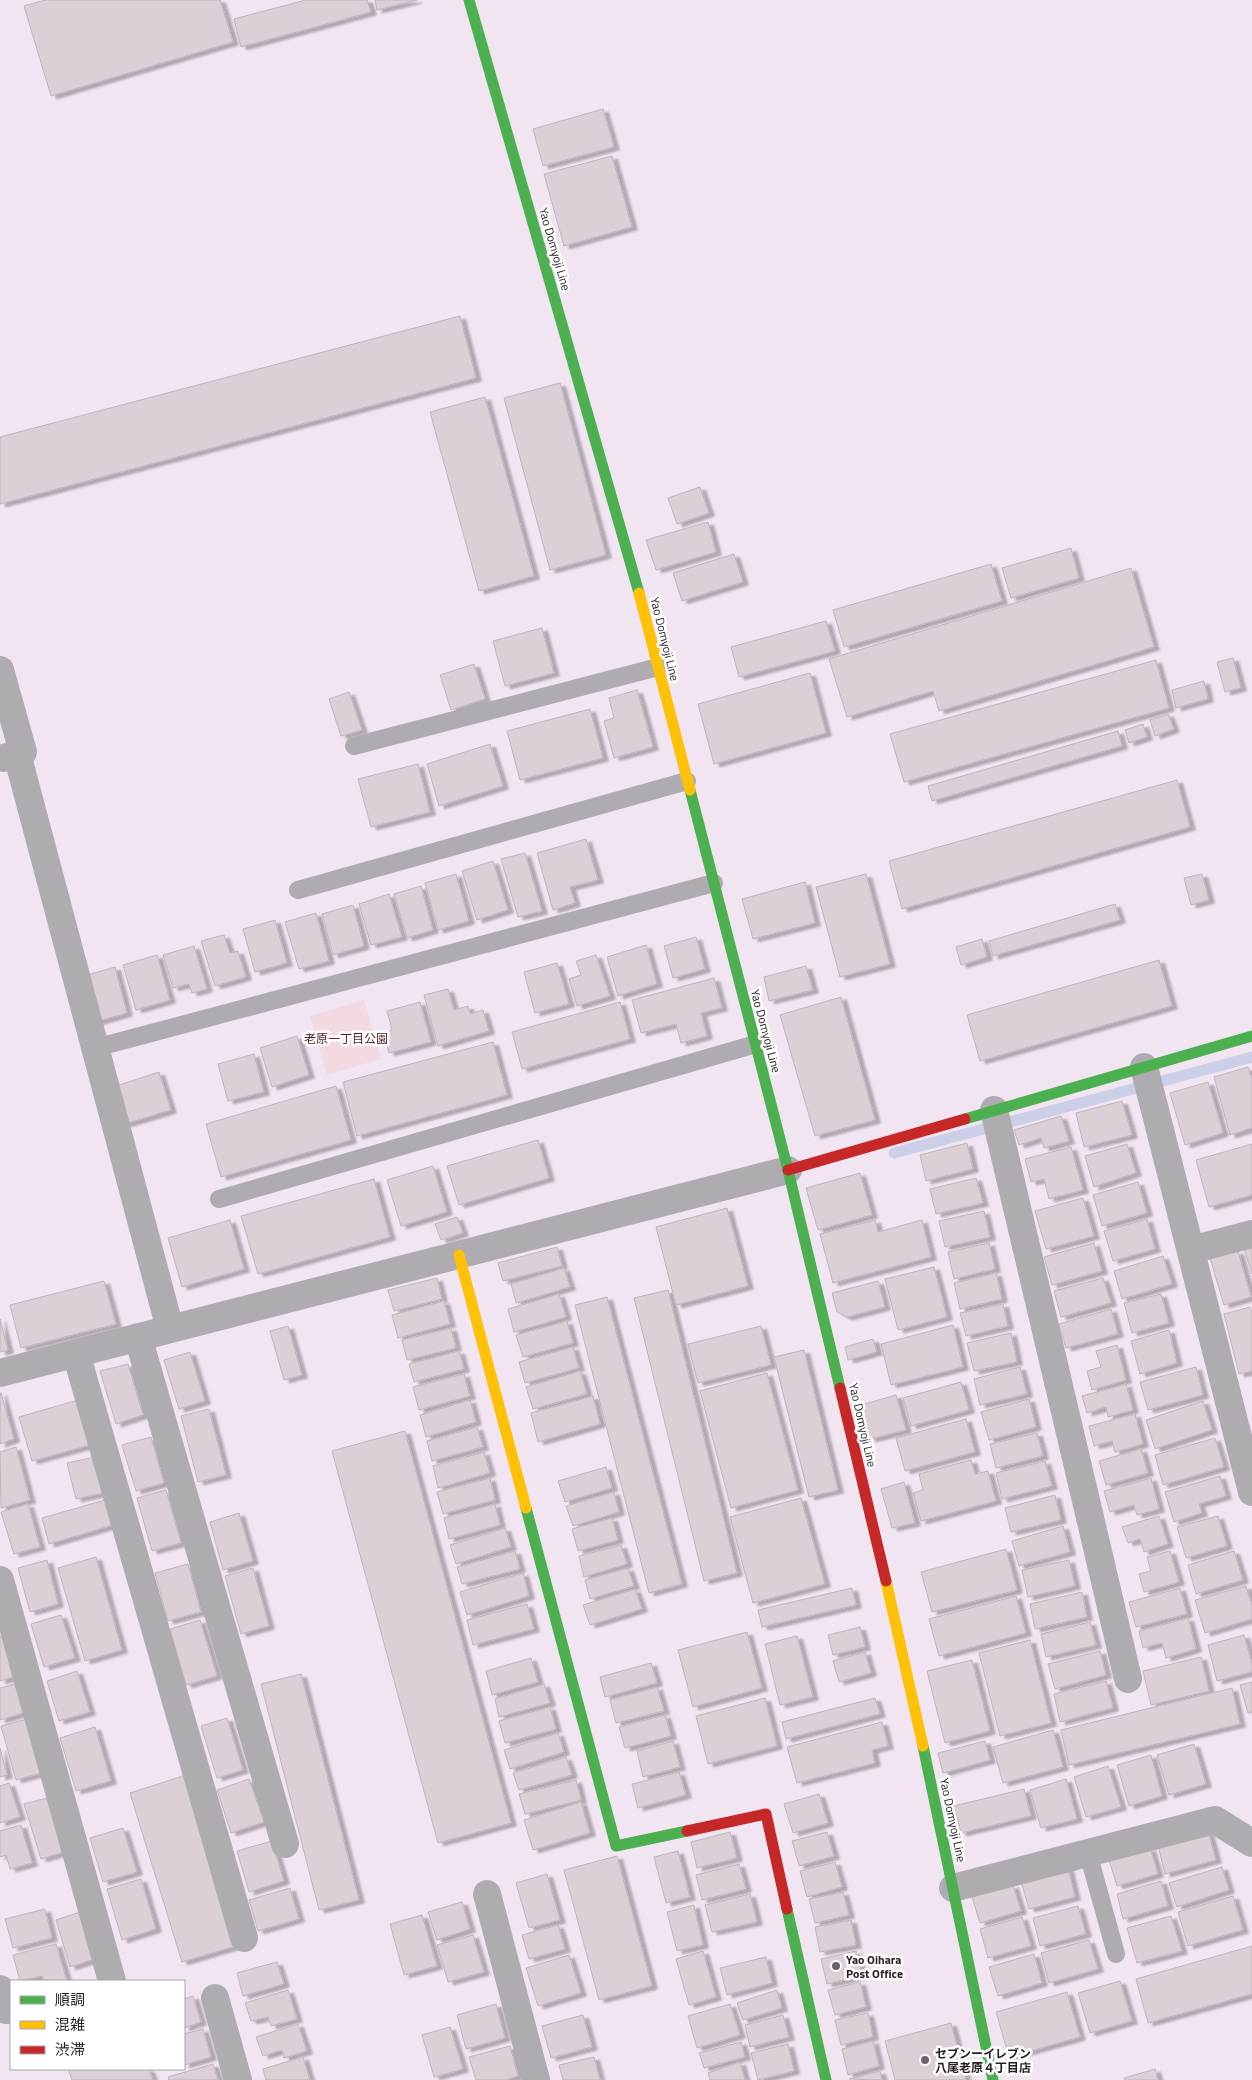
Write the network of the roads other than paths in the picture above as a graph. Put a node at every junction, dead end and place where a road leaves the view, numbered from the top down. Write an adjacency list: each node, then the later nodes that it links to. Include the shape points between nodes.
1 (469, 0): 2 (main road, Yao Domyoji Line)
2 (658, 666): 4 (lane); 6 (main road, Yao Domyoji Line)
3 (0, 670): 5 (street, via 23,752)
4 (354, 746)
5 (8, 756): 11 (street)
6 (687, 781): 7 (main road, Yao Domyoji Line); 8 (lane)
7 (714, 883): 10 (main road, Yao Domyoji Line); 11 (lane)
8 (298, 890)
9 (1252, 1036): 12 (main road)
10 (756, 1044): 14 (main road, Yao Domyoji Line); 15 (lane)
11 (95, 1048): 19 (street)
12 (1144, 1067): 13 (main road); 17 (street)
13 (994, 1110): 14 (main road); 27 (street)
14 (788, 1170): 18 (street); 31 (main road, Yao Domyoji Line, via 907,1667)
15 (219, 1199)
16 (1252, 1234): 17 (street)
17 (1191, 1250): 23 (street)
18 (458, 1255): 19 (street); 39 (main road, via 616,1846 766,1814)
19 (170, 1329): 20 (street)
20 (138, 1337): 21 (street); 29 (street)
21 (76, 1354): 22 (street); 33 (street)
22 (0, 1373)
23 (1242, 1411): 24 (street)
24 (1252, 1492)
25 (0, 1580): 26 (street)
26 (6, 1622): 35 (street)
27 (1128, 1679)
28 (1252, 1843): 30 (street, via 1215,1820)
29 (285, 1844)
30 (1088, 1853): 31 (street); 34 (lane)
31 (953, 1888): 40 (main road, Yao Domyoji Line)
32 (487, 1894): 38 (street)
33 (244, 1938)
34 (1116, 1954)
35 (112, 1980)
36 (215, 1998): 37 (street)
37 (238, 2080)
38 (536, 2080)
39 (826, 2080)
40 (993, 2080)

